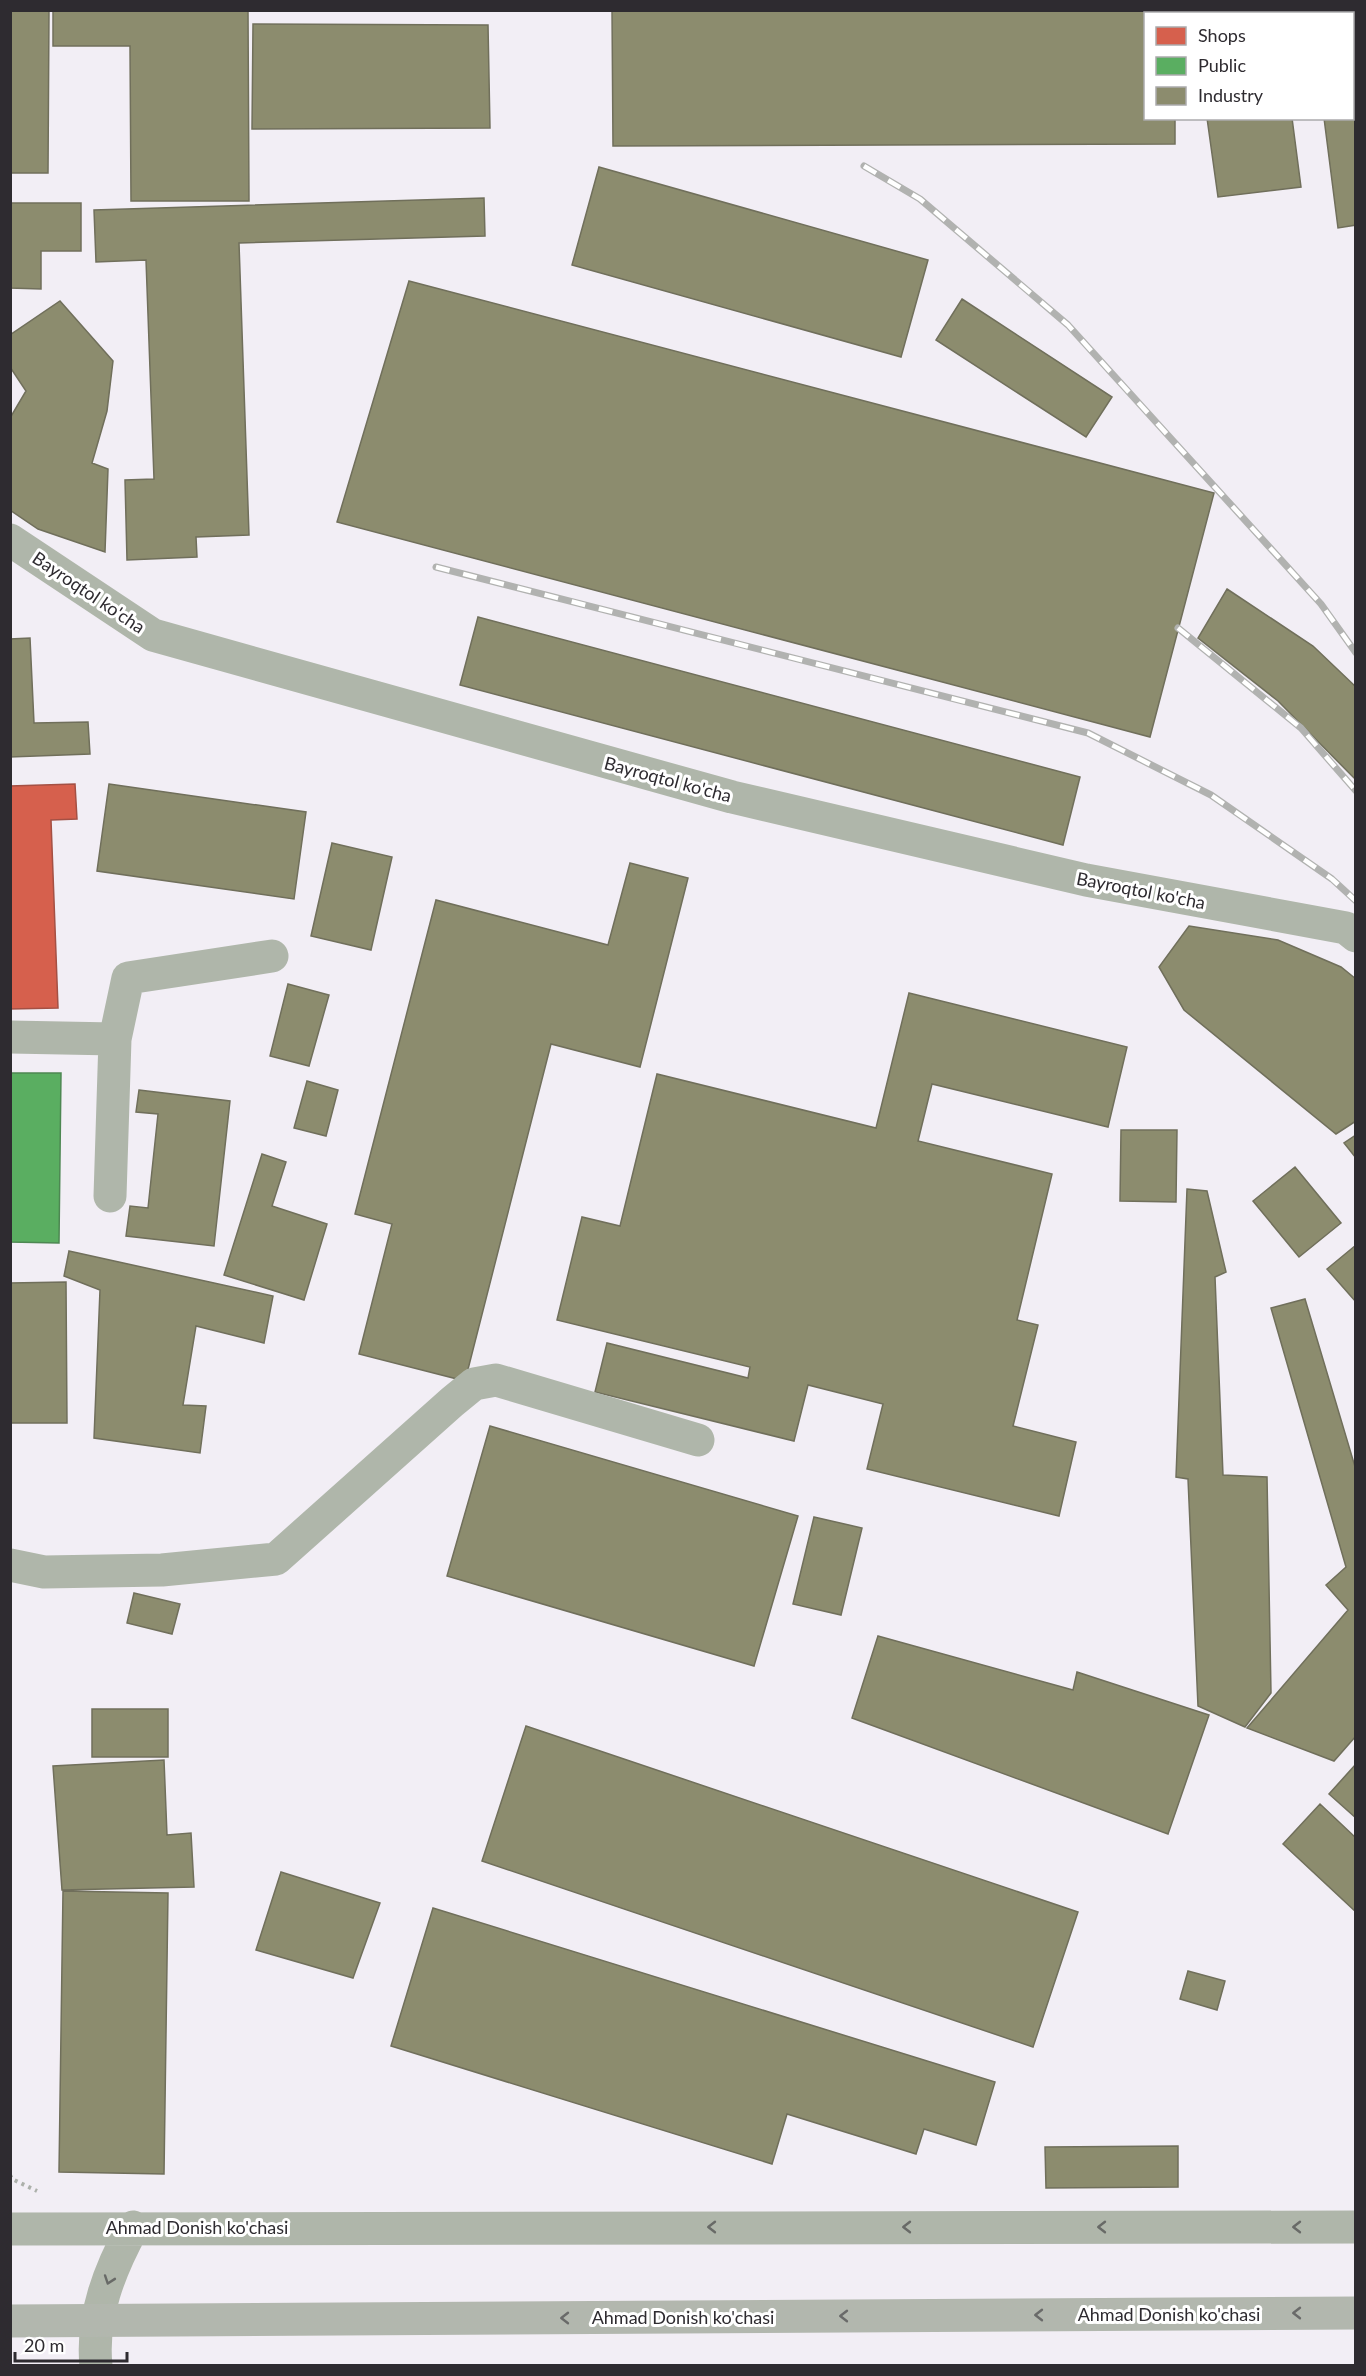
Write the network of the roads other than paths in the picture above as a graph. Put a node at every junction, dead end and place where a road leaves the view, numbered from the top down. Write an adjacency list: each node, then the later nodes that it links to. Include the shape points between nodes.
1 (10, 540): 2 (street, Bayroqtol ko'cha, via 153,635 732,797 1086,880 1346,928)
2 (1356, 936)
3 (272, 956): 5 (street, via 128,978)
4 (10, 1037): 5 (street)
5 (115, 1039): 6 (street)
6 (110, 1196)
7 (698, 1440): 8 (street, via 496,1380 474,1384 276,1558 162,1570 44,1572)
8 (10, 1565)
9 (134, 2227): 10 (street, Ahmad Donish ko'chasi, one-way to 9); 11 (street, Ahmad Donish ko'chasi); 14 (street, one-way to 14, via 118,2254 104,2294 94,2347)
10 (1356, 2228)
11 (10, 2229)
12 (1356, 2313): 13 (main road, Ahmad Donish ko'chasi, one-way to 13)
13 (10, 2321)
14 (96, 2366)

